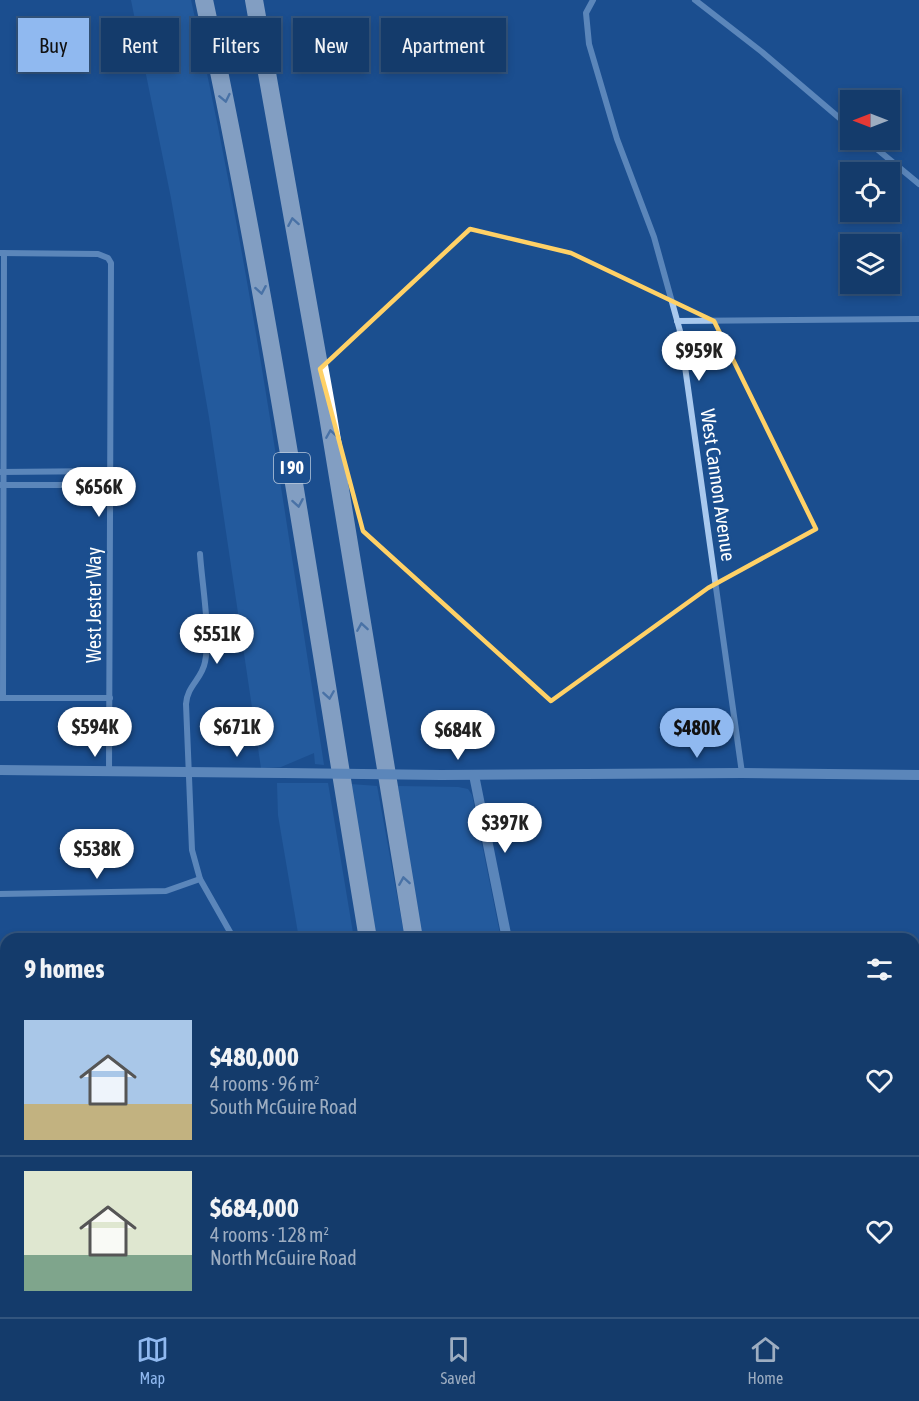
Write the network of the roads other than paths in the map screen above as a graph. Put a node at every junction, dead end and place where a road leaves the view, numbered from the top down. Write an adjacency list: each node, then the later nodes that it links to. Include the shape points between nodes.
1 (204, 0): 27 (highway, I 90, one-way to 27, via 234,141 287,440)
2 (254, 0): 28 (highway, I 90, one-way to 2)
3 (593, 0): 10 (street, West Cannon Avenue, via 586,14 589,44 617,139 654,237)
4 (695, 0): 5 (street)
5 (840, 118)
6 (878, 150): 7 (street)
7 (919, 184)
8 (2, 253): 11 (street, West Jester Way, via 91,254 108,258 111,263); 12 (street)
9 (919, 320): 10 (street)
10 (677, 321): 21 (street, West Cannon Avenue)
11 (111, 471): 12 (street); 14 (street, West Jester Way)
12 (2, 472): 13 (street)
13 (2, 485): 14 (street); 16 (street)
14 (111, 485): 17 (street, West Jester Way)
15 (200, 554): 20 (street, via 207,647 204,669 187,695)
16 (2, 698): 17 (street)
17 (110, 698): 19 (street, West Jester Way)
18 (0, 770): 19 (street)
19 (109, 772): 20 (street)
20 (190, 773): 23 (street, bridge); 24 (street, via 192,850)
21 (742, 773): 22 (street); 23 (street)
22 (919, 775)
23 (474, 776): 29 (street)
24 (200, 879): 25 (street, via 166,891); 26 (street)
25 (0, 894)
26 (231, 933)
27 (367, 933)
28 (413, 933)
29 (506, 933)

